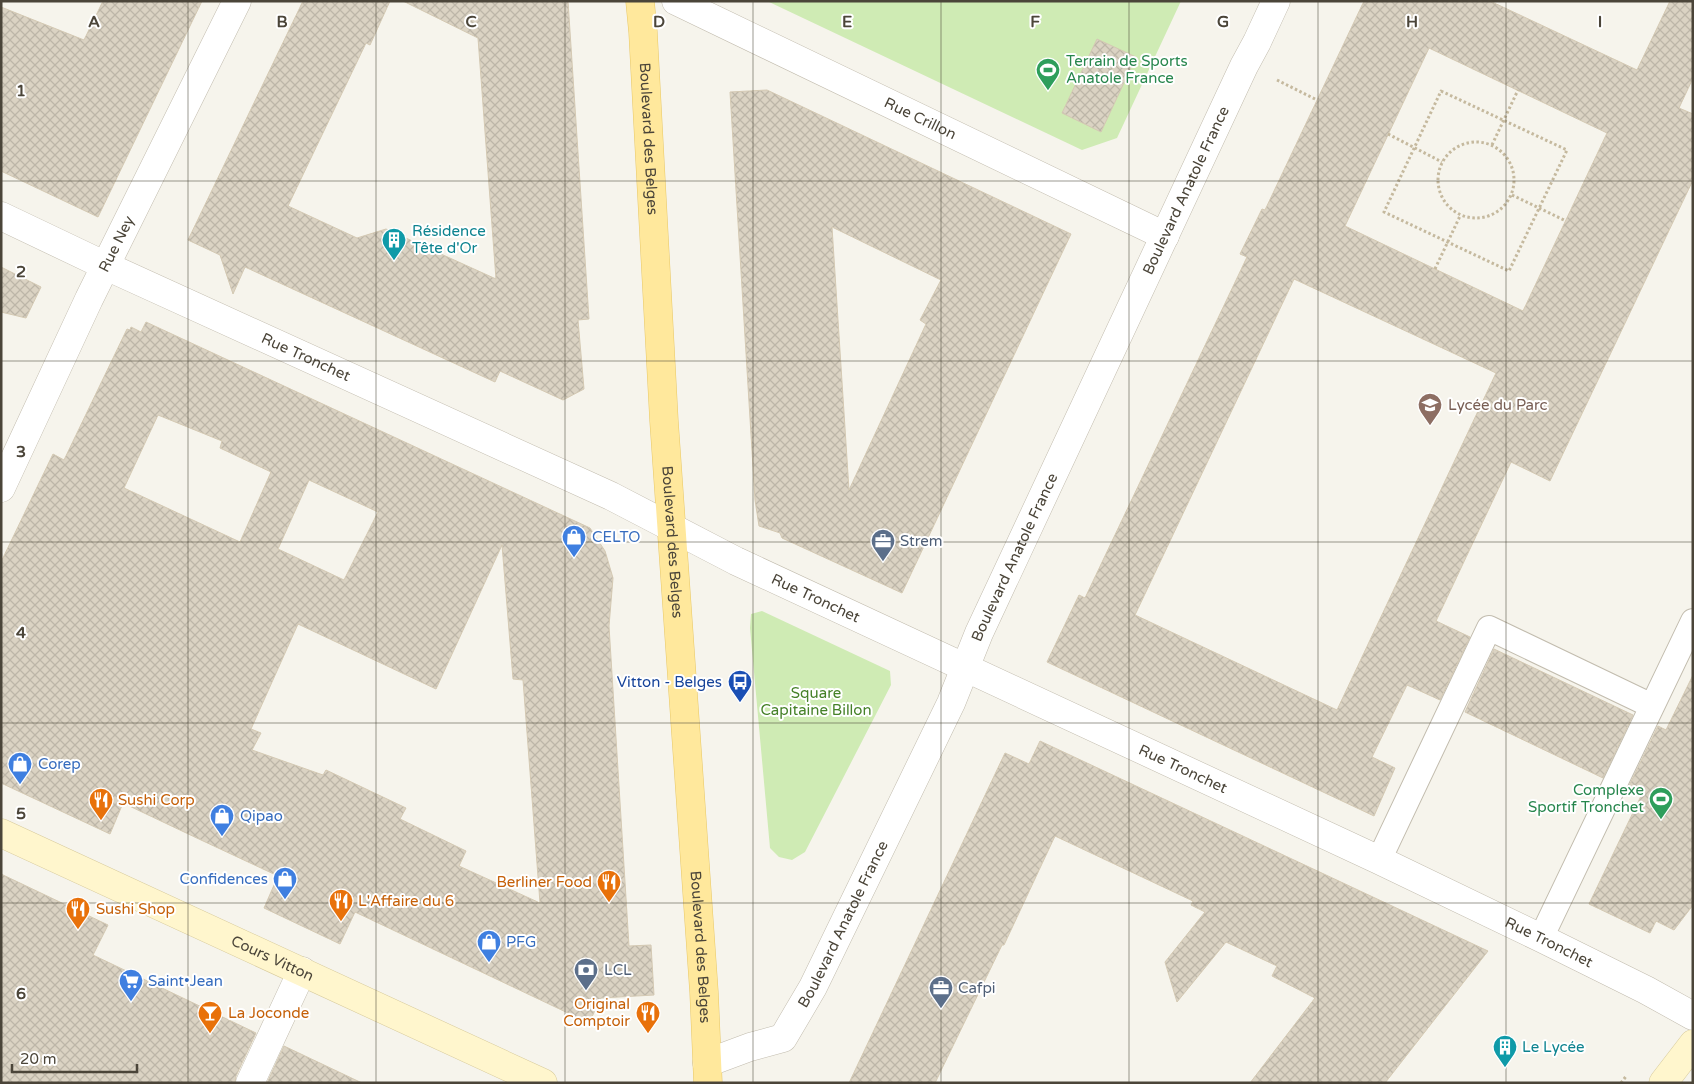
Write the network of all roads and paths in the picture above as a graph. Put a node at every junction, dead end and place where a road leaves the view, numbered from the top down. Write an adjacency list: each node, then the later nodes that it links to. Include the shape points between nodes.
1 (237, 1): 20 (street, Rue Ney)
2 (640, 1): 23 (main road, Boulevard des Belges)
3 (676, 1): 18 (street, Rue Crillon)
4 (1276, 1): 18 (street, Boulevard Anatole France)
5 (1297, 90): 7 (path)
6 (1518, 90): 8 (path)
7 (1317, 100)
8 (1504, 120): 10 (path); 11 (path, via 1442,91); 14 (path, via 1566,150)
9 (1388, 134): 11 (path)
10 (1492, 145): 12 (path, via 1466,143 1454,148); 13 (path, via 1512,166 1515,184)
11 (1415, 148): 12 (path); 19 (path, via 1384,212)
12 (1442, 162): 16 (path, via 1438,184 1441,196)
13 (1512, 195): 14 (path); 16 (path, via 1497,213 1486,218)
14 (1539, 208): 17 (path); 19 (path, via 1509,271)
15 (1, 216): 20 (street, Rue Tronchet)
16 (1460, 216): 19 (path)
17 (1566, 221)
18 (1165, 236): 25 (street, Boulevard Anatole France)
19 (1448, 242): 21 (path)
20 (106, 266): 22 (street, Rue Ney); 23 (street, Rue Tronchet)
21 (1435, 269)
22 (1, 488)
23 (671, 526): 25 (street, Rue Tronchet, via 736,561); 33 (main road, Boulevard des Belges)
24 (1693, 621): 26 (lane)
25 (966, 668): 28 (street, Rue Tronchet); 33 (street, Boulevard Anatole France, via 814,986 784,1038 750,1047)
26 (1652, 706): 28 (lane, via 1489,628); 29 (lane)
27 (1, 833): 30 (main road, Cours Vitton)
28 (1379, 860): 29 (street, Rue Tronchet)
29 (1542, 938): 31 (street, Rue Tronchet)
30 (302, 971): 34 (street); 35 (main road, Cours Vitton)
31 (1693, 1016)
32 (1693, 1044): 36 (main road)
33 (708, 1073)
34 (250, 1083)
35 (544, 1083)
36 (1663, 1083)

